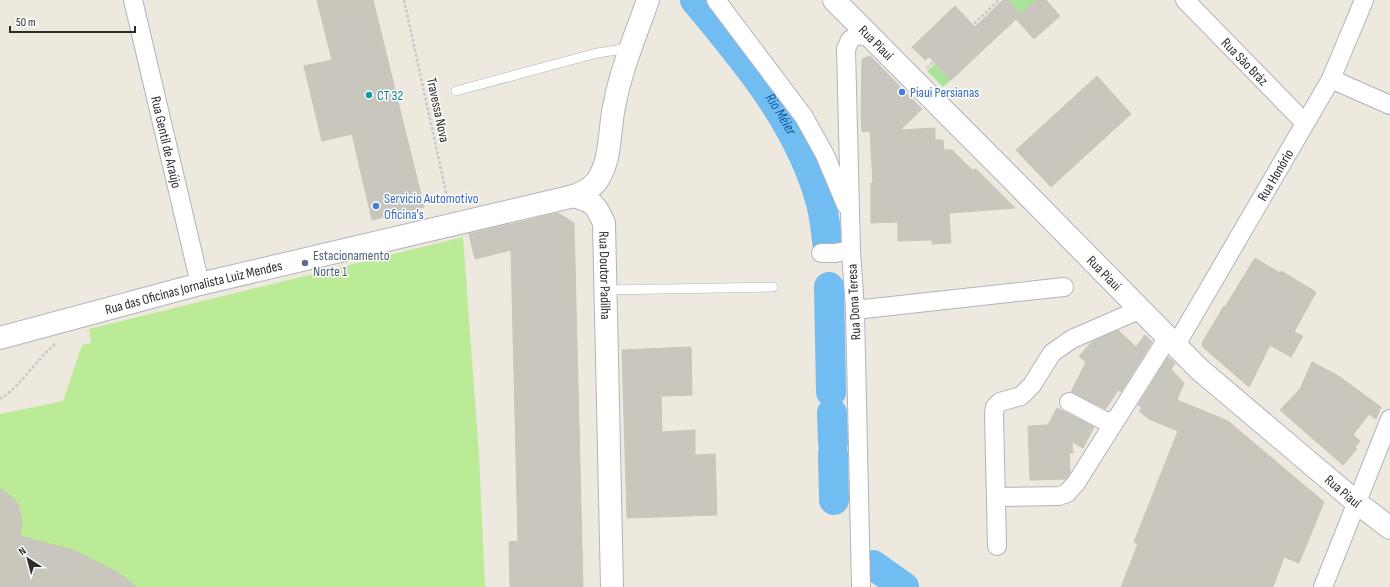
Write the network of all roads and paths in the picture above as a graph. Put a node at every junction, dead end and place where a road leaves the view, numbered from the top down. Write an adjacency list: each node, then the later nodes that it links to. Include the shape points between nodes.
1 (133, 0): 19 (street, Rua Gentil de Araújo)
2 (404, 0): 18 (path, Travessa Nova)
3 (648, 0): 10 (street)
4 (716, 0): 17 (street, via 804,117 825,155)
5 (834, 0): 9 (street, Rua Piauí)
6 (999, 0): 12 (path)
7 (1185, 0): 15 (street, Rua São Bráz)
8 (1364, 0): 11 (street, Rua Honório)
9 (871, 37): 12 (street, Rua Piauí); 17 (street, Rua Dona Teresa, via 857,35 850,40 846,49)
10 (630, 48): 13 (lane, via 597,53); 16 (street, via 614,103 607,157 600,177 590,189)
11 (1331, 78): 14 (street); 15 (street, Rua Honório)
12 (914, 80): 23 (street, Rua Piauí)
13 (456, 91)
14 (1390, 105)
15 (1306, 124): 26 (street, Rua Honório)
16 (574, 196): 18 (street, Rua das Oficinas Jornalista Luiz Mendes); 22 (street, Rua Doutor Padilha, via 593,203 604,223)
17 (850, 213): 24 (street, Rua Dona Teresa, via 836,252)
18 (452, 225): 19 (street, Rua das Oficinas Jornalista Luiz Mendes)
19 (200, 284): 25 (street, Rua das Oficinas Jornalista Luiz Mendes)
20 (773, 287): 22 (lane)
21 (1064, 287): 24 (street)
22 (605, 290): 36 (street, Rua Doutor Padilha)
23 (1141, 308): 26 (street, Rua Piauí); 32 (street, via 1072,339 1052,353 1032,385 1021,396 1000,402 995,407)
24 (855, 310): 37 (street, Rua Dona Teresa)
25 (0, 338)
26 (1172, 341): 30 (street, Rua Honório, via 1160,350); 33 (street, Rua Piauí, via 1209,378)
27 (57, 342): 28 (path, via 12,390)
28 (0, 399)
29 (1069, 402): 30 (street, via 1105,421)
30 (1117, 418): 32 (street, Rua Honório, via 1067,493 1059,496)
31 (1390, 419): 33 (street)
32 (996, 497): 35 (street)
33 (1356, 502): 34 (street, Rua Piauí); 38 (street)
34 (1390, 528)
35 (997, 546)
36 (612, 587)
37 (861, 587)
38 (1323, 587)

